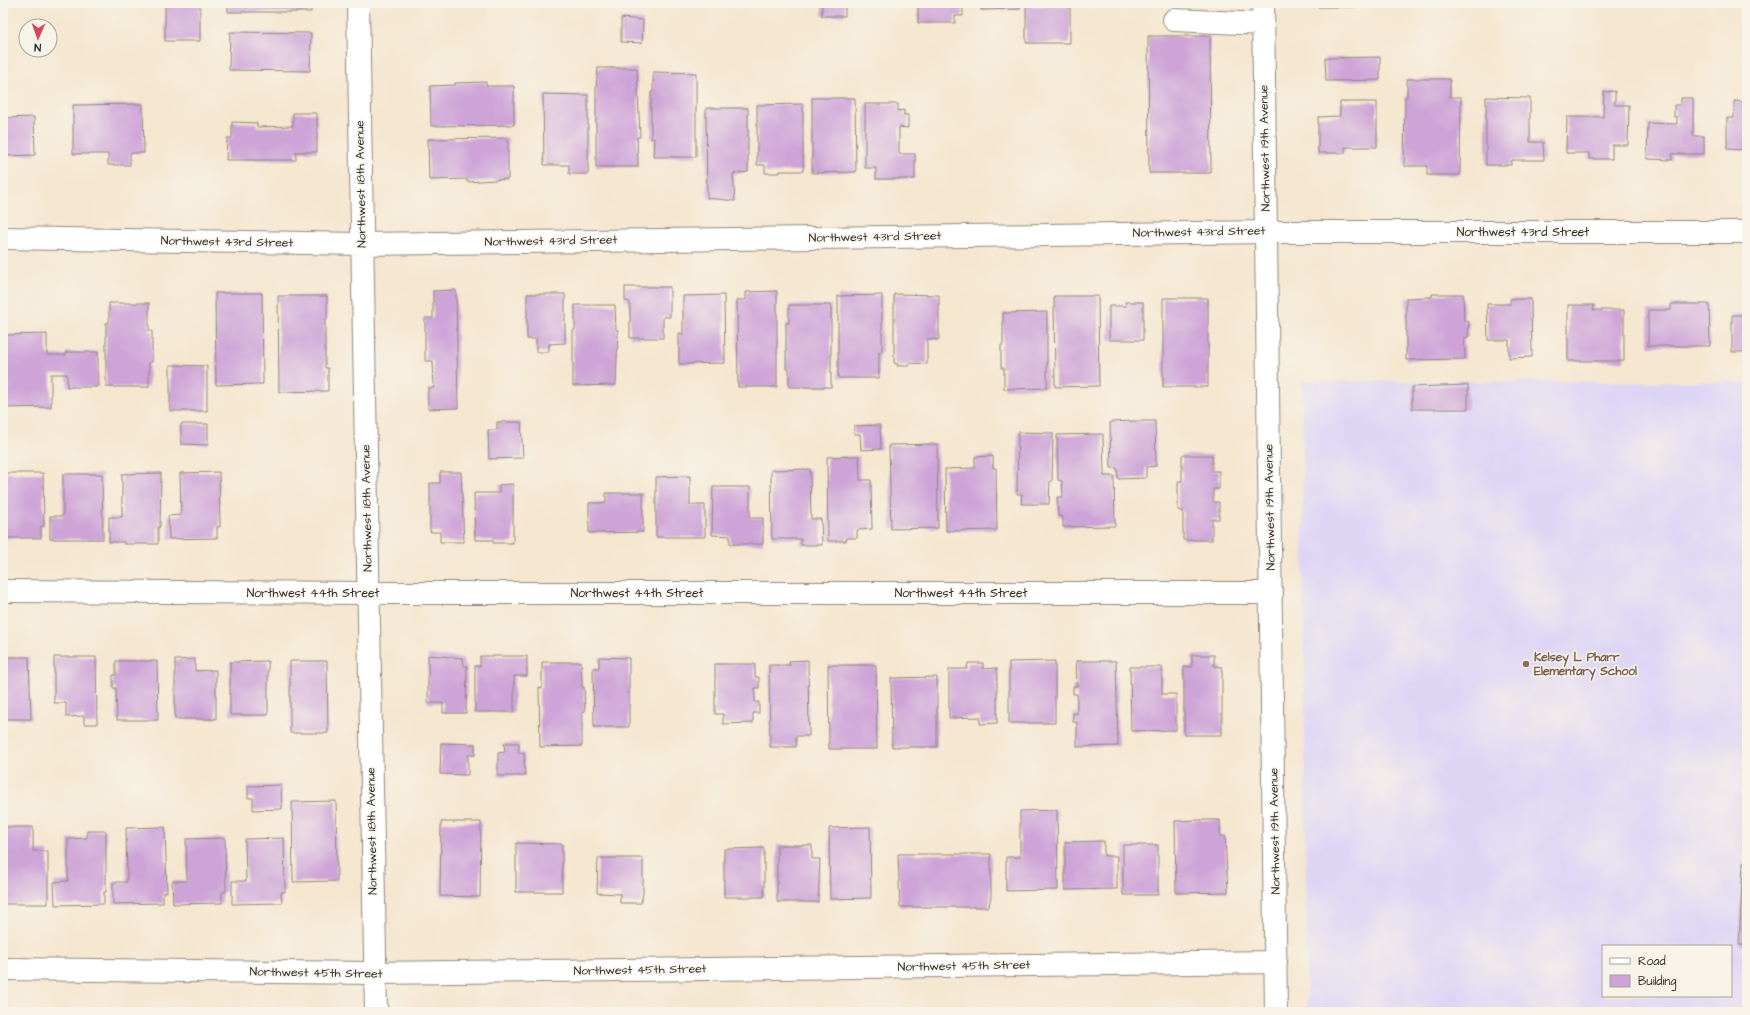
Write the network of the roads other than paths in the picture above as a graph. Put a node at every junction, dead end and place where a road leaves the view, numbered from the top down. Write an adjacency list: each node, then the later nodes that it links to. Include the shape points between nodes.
1 (358, 3): 7 (street, Northwest 18th Avenue)
2 (1263, 14): 3 (street); 4 (street, Northwest 19th Avenue)
3 (1174, 20)
4 (1267, 232): 5 (street, Northwest 43rd Street); 7 (street, Northwest 43rd Street); 10 (street, Northwest 19th Avenue)
5 (1747, 232)
6 (3, 238): 7 (street, Northwest 43rd Street)
7 (362, 244): 9 (street, Northwest 18th Avenue)
8 (3, 591): 9 (street, Northwest 44th Street)
9 (368, 593): 10 (street, Northwest 44th Street); 13 (street, Northwest 18th Avenue)
10 (1272, 593): 11 (street, Northwest 19th Avenue)
11 (1276, 962): 13 (street, Northwest 45th Street); 15 (street, Northwest 19th Avenue)
12 (3, 969): 13 (street, Northwest 45th Street)
13 (374, 974): 14 (street, Northwest 18th Avenue)
14 (376, 1012)
15 (1276, 1012)

